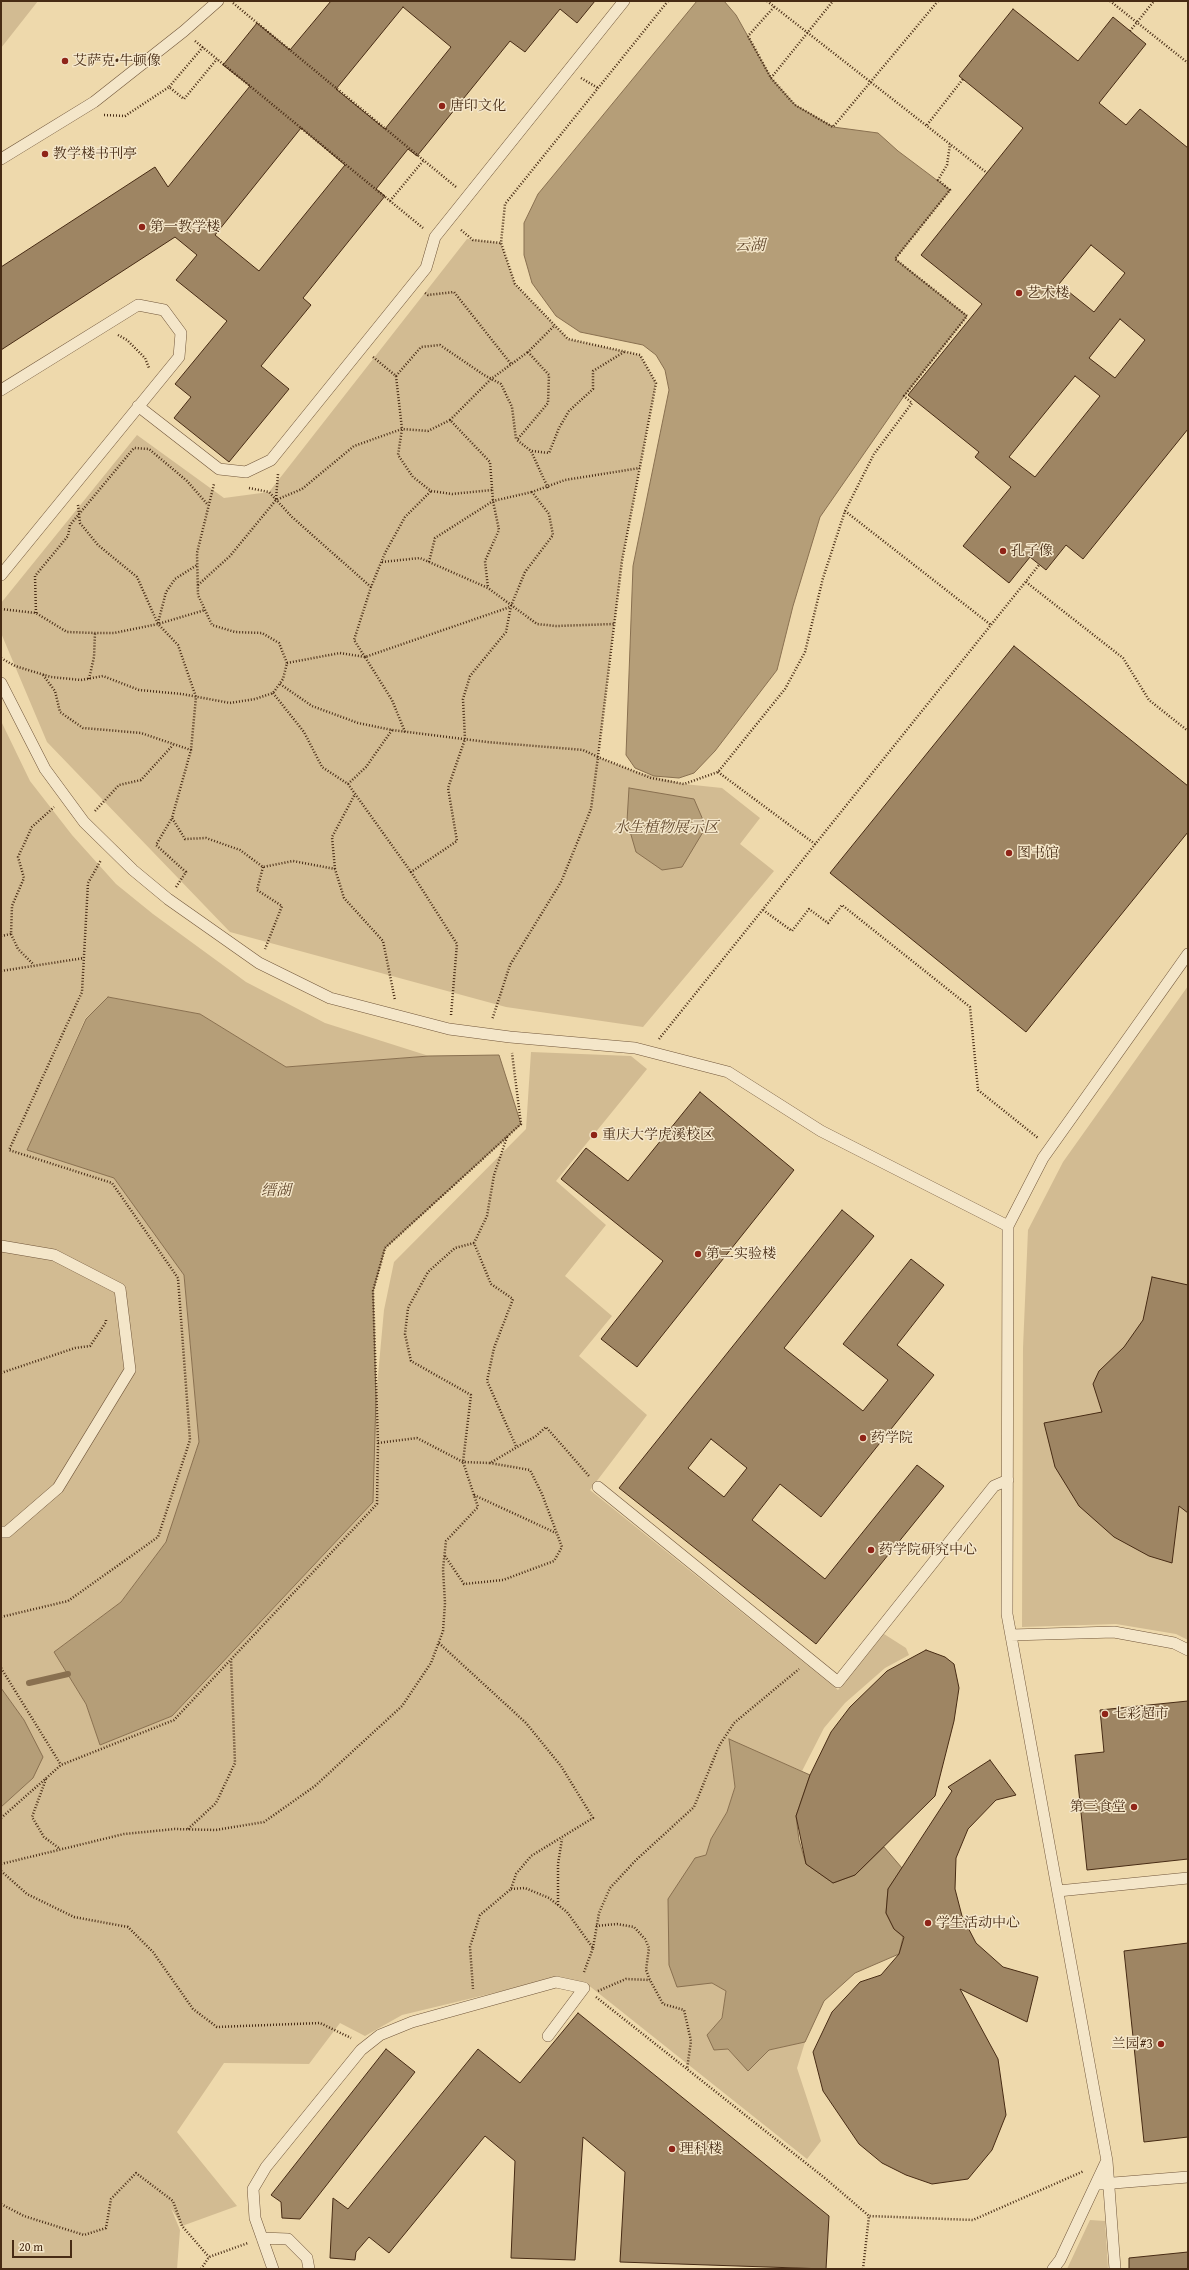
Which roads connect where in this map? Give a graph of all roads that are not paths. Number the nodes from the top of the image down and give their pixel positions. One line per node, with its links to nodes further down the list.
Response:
1 (218, 1): 3 (lane)
2 (624, 1): 5 (lane)
3 (1, 159)
4 (1, 390): 5 (lane)
5 (138, 406): 6 (lane)
6 (1, 575)
7 (1, 684): 9 (lane)
8 (1188, 954): 9 (lane)
9 (1008, 1226): 11 (lane)
10 (1, 1246): 13 (lane)
11 (1008, 1480): 12 (lane); 14 (lane)
12 (598, 1487)
13 (1, 1532)
14 (1011, 1635): 15 (lane); 17 (lane)
15 (1188, 1650)
16 (1188, 1878): 17 (lane)
17 (1058, 1891): 19 (lane)
18 (548, 2036): 23 (lane)
19 (1107, 2161): 21 (lane); 22 (lane)
20 (1188, 2178): 22 (lane)
21 (1096, 2184): 22 (lane); 26 (lane)
22 (1108, 2184): 27 (lane)
23 (262, 2238): 24 (lane); 25 (lane)
24 (273, 2269)
25 (309, 2269)
26 (1053, 2269)
27 (1116, 2269)

